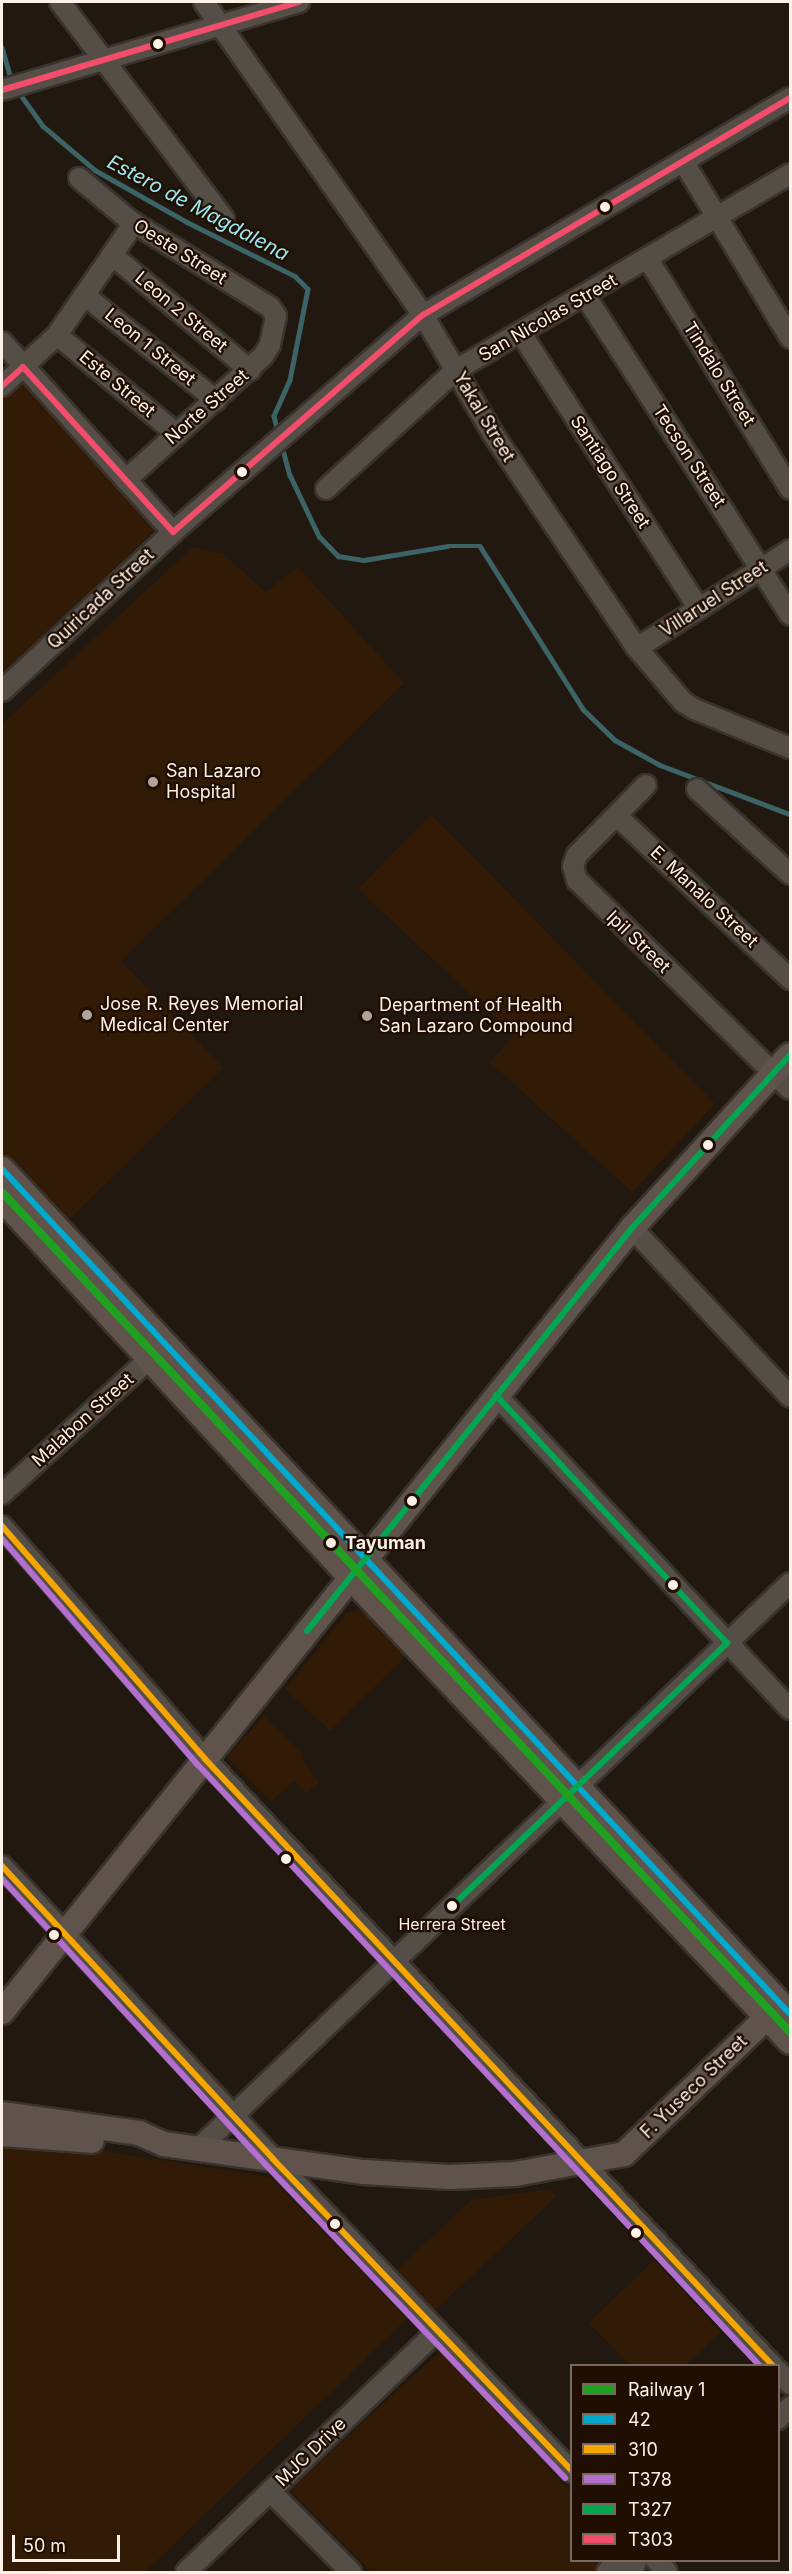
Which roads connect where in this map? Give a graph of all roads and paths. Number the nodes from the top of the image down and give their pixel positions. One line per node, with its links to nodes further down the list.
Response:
1 (60, 2): 5 (street)
2 (204, 2): 4 (street, Yakal Street)
3 (299, 2): 4 (street)
4 (221, 25): 5 (street); 18 (street, Yakal Street)
5 (104, 60): 6 (street); 11 (street)
6 (3, 90)
7 (790, 98): 8 (street, Quiricada Street)
8 (683, 161): 12 (street); 18 (street, Quiricada Street)
9 (790, 174): 12 (street, San Nicolas Street)
10 (79, 178): 13 (street, Oeste Street)
11 (224, 219)
12 (718, 220): 15 (street, San Nicolas Street); 22 (street)
13 (134, 223): 14 (street); 19 (street, Oeste Street)
14 (112, 255): 16 (street); 25 (street, Leon 2 Street)
15 (648, 259): 17 (street, San Nicolas Street); 32 (street, Tindalo Street)
16 (84, 295): 20 (street); 28 (street, Leon 1 Street)
17 (586, 297): 21 (street, San Nicolas Street); 35 (street, Tecson Street)
18 (423, 315): 26 (street, Yakal Street); 33 (street, Quiricada Street)
19 (276, 326): 25 (street, Norte Street)
20 (57, 335): 24 (street); 29 (street, Este Street)
21 (522, 335): 26 (street, San Nicolas Street); 36 (street, Santiago Street)
22 (790, 338)
23 (2, 342): 24 (street)
24 (23, 367): 27 (street); 30 (street)
25 (250, 370): 28 (street, Norte Street)
26 (456, 370): 31 (street, San Nicolas Street); 38 (street, Yakal Street)
27 (2, 386)
28 (216, 400): 29 (street, Norte Street)
29 (177, 434): 30 (street, Norte Street)
30 (126, 480): 33 (street)
31 (326, 489)
32 (790, 489)
33 (173, 532): 39 (street, Quiricada Street)
34 (790, 550): 35 (street, Villaruel Street)
35 (761, 569): 36 (street, Villaruel Street); 37 (street, Tecson Street)
36 (699, 609): 38 (street, Villaruel Street)
37 (790, 615)
38 (638, 648): 40 (street, Yakal Street)
39 (2, 692)
40 (790, 748)
41 (646, 785): 43 (street, Ipil Street)
42 (698, 789): 44 (street)
43 (617, 816): 45 (street, E. Manalo Street); 46 (street, Ipil Street)
44 (790, 874)
45 (790, 979)
46 (785, 1072): 49 (main road)
47 (2, 1169): 50 (main road)
48 (2, 1200): 50 (main road)
49 (632, 1228): 51 (main road); 52 (street)
50 (157, 1353): 53 (street, Malabon Street); 55 (main road); 56 (main road)
51 (496, 1395): 55 (main road); 58 (street)
52 (790, 1397)
53 (2, 1494)
54 (2, 1526): 60 (street)
55 (365, 1558): 56 (main road); 61 (main road)
56 (350, 1577): 60 (main road); 61 (main road)
57 (790, 1582): 58 (street)
58 (727, 1643): 59 (street); 61 (street)
59 (790, 1708)
60 (205, 1759): 63 (main road); 64 (street)
61 (569, 1793): 64 (street); 65 (main road)
62 (2, 1866): 63 (street)
63 (63, 1936): 66 (main road); 69 (street)
64 (393, 1962): 69 (street); 74 (street)
65 (782, 2008): 67 (main road); 74 (main road, F. Yuseco Street)
66 (2, 2012)
67 (790, 2042)
68 (2, 2114): 71 (main road)
69 (233, 2117): 72 (street); 73 (street)
70 (2, 2134): 71 (main road)
71 (164, 2144): 72 (main road)
72 (198, 2149): 73 (main road)
73 (273, 2159): 74 (main road); 75 (street)
74 (590, 2171): 76 (street)
75 (437, 2331): 77 (street); 78 (street, MJC Drive)
76 (771, 2364)
77 (570, 2470)
78 (270, 2491): 79 (street, MJC Drive); 80 (street)
79 (186, 2572)
80 (351, 2572)

